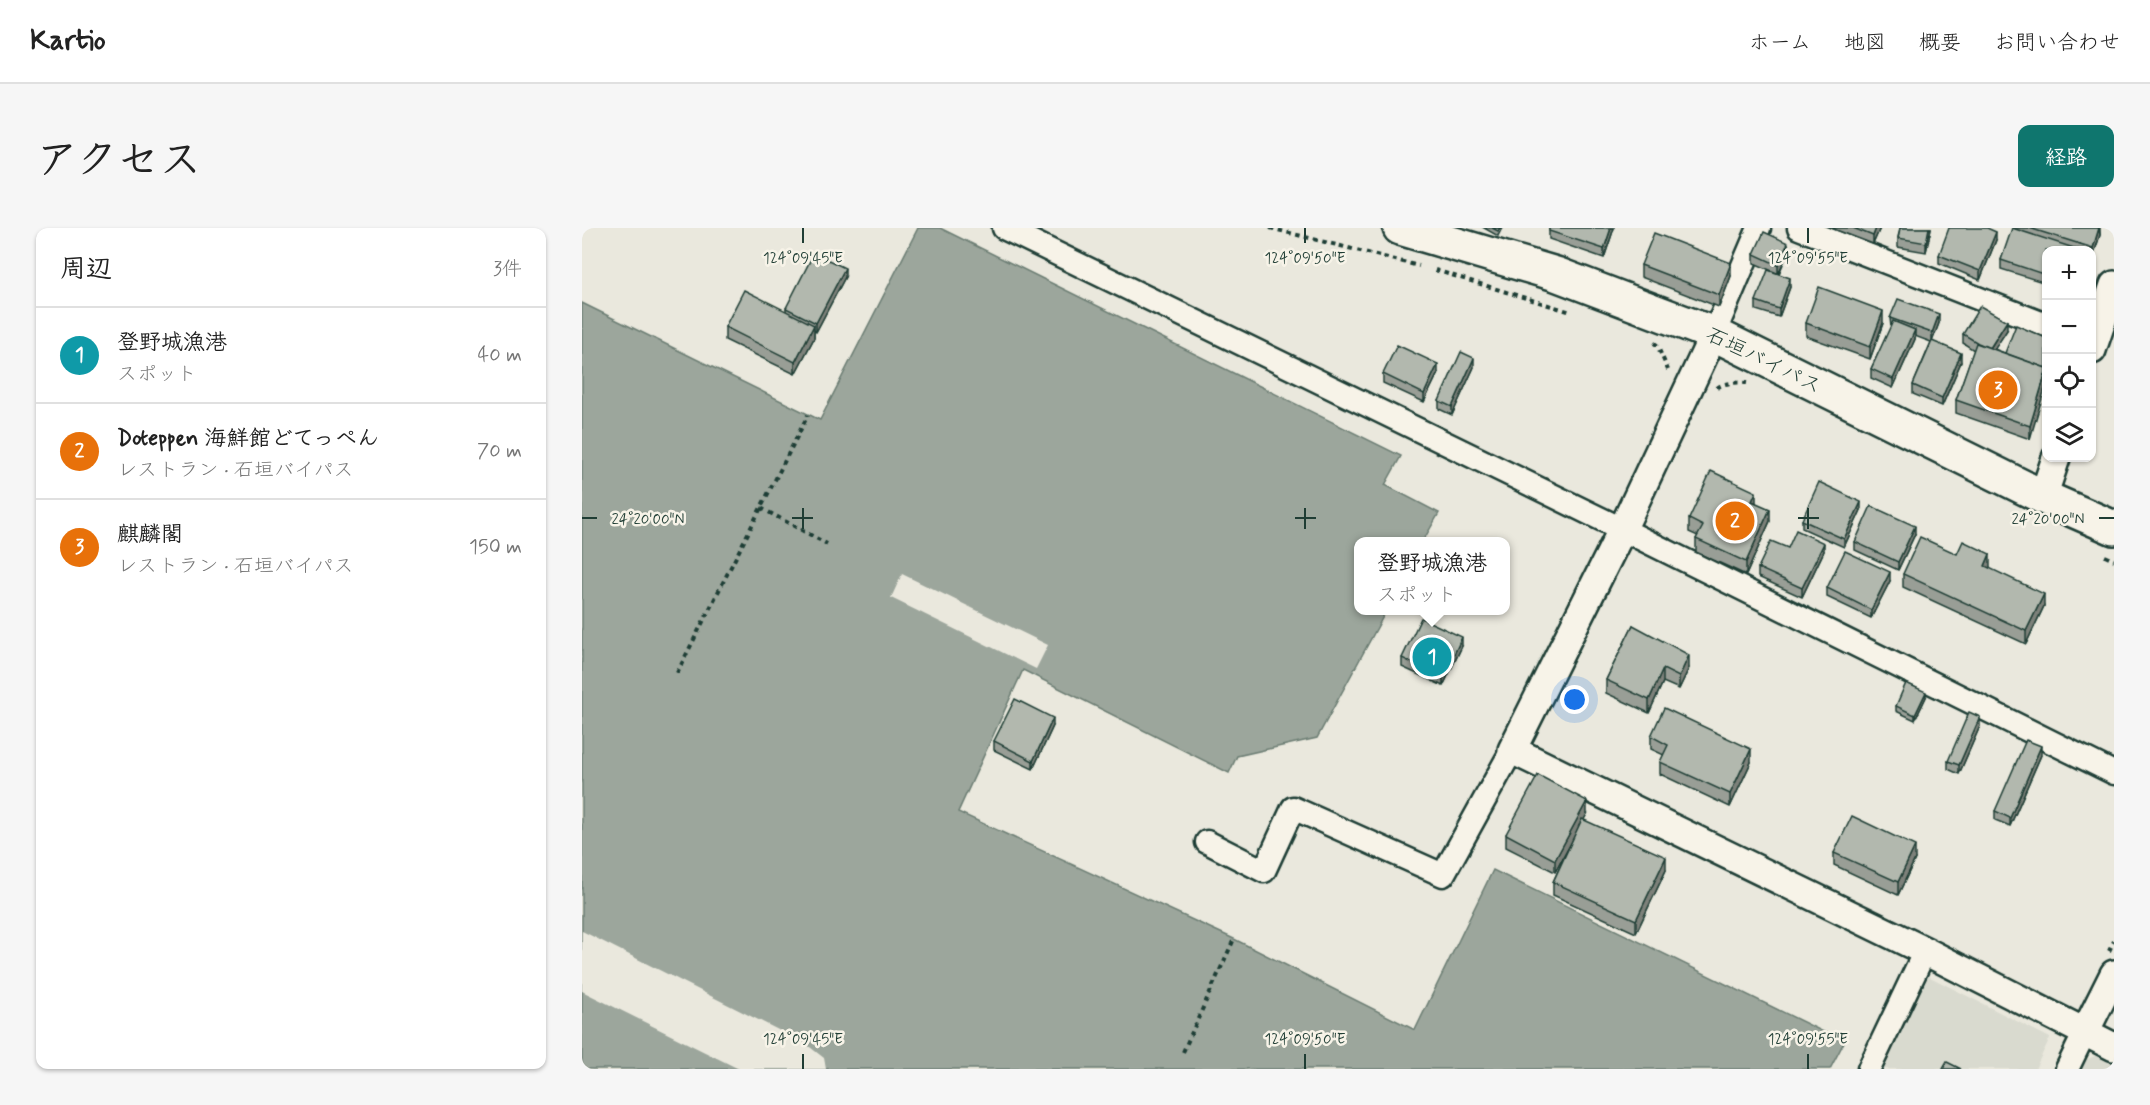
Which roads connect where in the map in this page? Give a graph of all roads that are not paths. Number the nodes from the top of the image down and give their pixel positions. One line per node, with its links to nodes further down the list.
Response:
1 (1004, 228): 12 (street)
2 (1400, 228): 7 (highway, 石垣バイパス)
3 (1759, 228): 7 (street)
4 (1799, 228): 6 (street)
5 (2114, 285): 8 (street)
6 (2042, 324)
7 (1714, 334): 10 (highway, 石垣バイパス); 12 (street)
8 (2096, 335)
9 (2055, 462): 10 (street)
10 (2043, 497): 11 (highway, 石垣バイパス)
11 (2114, 528)
12 (1622, 530): 13 (street); 14 (street)
13 (1512, 750): 15 (street); 16 (street)
14 (2114, 773)
15 (1207, 842)
16 (1925, 951): 18 (street); 20 (street)
17 (2109, 967): 18 (street)
18 (2085, 1032): 19 (street); 21 (street)
19 (2114, 1047)
20 (1869, 1069)
21 (2067, 1069)

